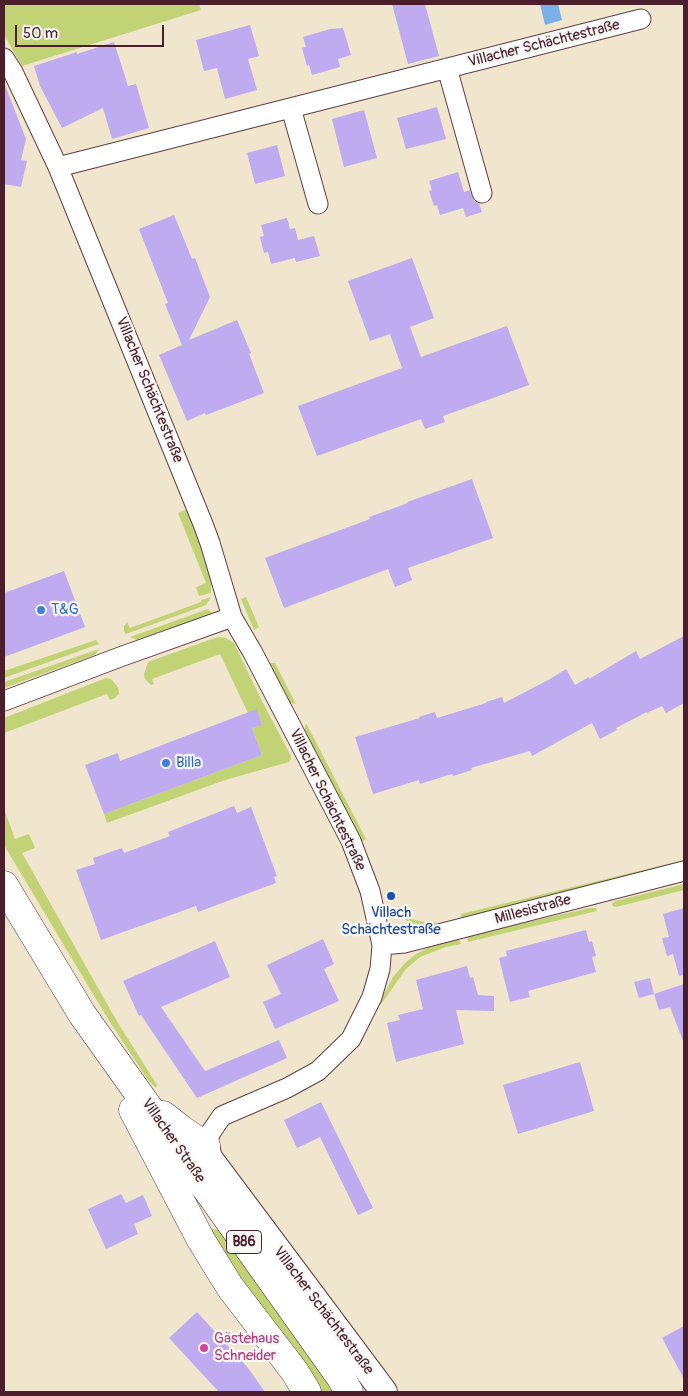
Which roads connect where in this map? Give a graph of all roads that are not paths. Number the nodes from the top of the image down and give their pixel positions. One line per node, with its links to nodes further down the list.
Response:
1 (641, 19): 3 (street, Villacher Schächtestraße)
2 (4, 58): 5 (street, Villacher Schächtestraße)
3 (447, 68): 4 (street, Villacher Schächtestraße); 6 (street, Villacher Schächtestraße)
4 (291, 108): 5 (street, Villacher Schächtestraße); 7 (street)
5 (58, 167): 8 (street, Villacher Schächtestraße)
6 (482, 193)
7 (318, 204)
8 (232, 617): 9 (street); 12 (street, Villacher Schächtestraße)
9 (4, 701)
10 (684, 871): 12 (street, Millesistraße)
11 (4, 885): 13 (main road, Villacher Straße / B86)
12 (382, 945): 15 (street, Villacher Schächtestraße)
13 (82, 1014): 14 (main road, Villacher Straße / B86); 16 (main road)
14 (138, 1092): 15 (main road); 17 (main road, Villacher Straße / B86)
15 (206, 1146): 18 (street, Villacher Schächtestraße)
16 (307, 1392)
17 (349, 1392)
18 (384, 1392)

